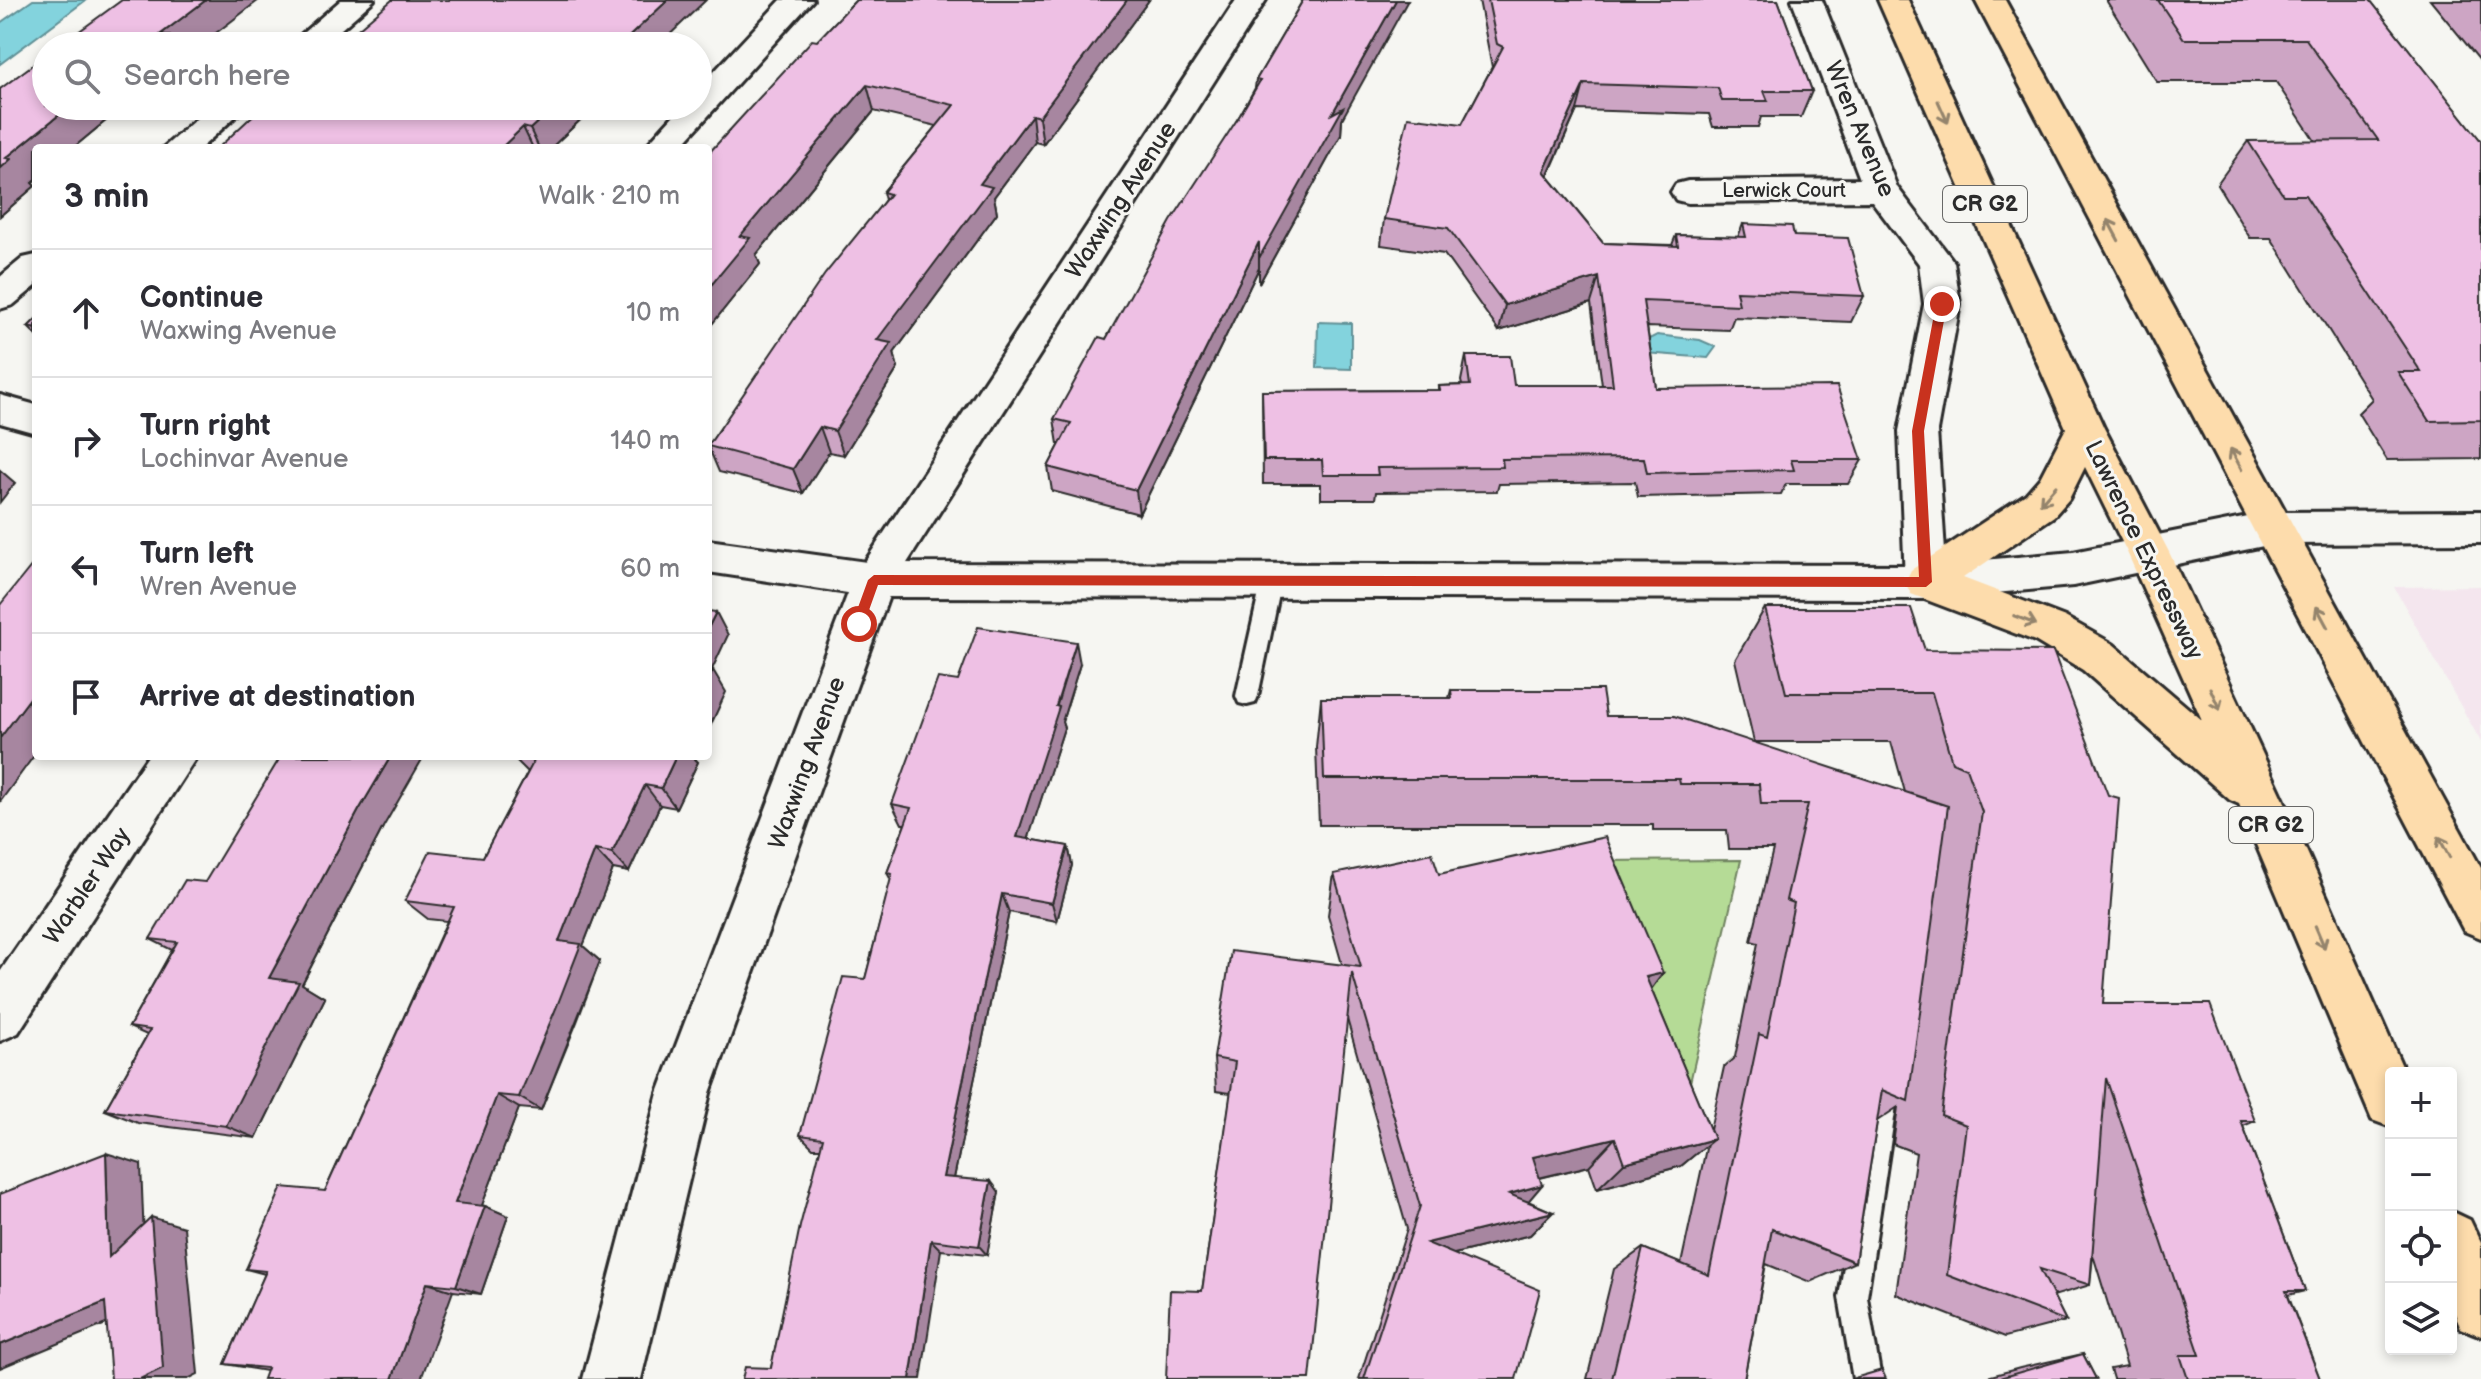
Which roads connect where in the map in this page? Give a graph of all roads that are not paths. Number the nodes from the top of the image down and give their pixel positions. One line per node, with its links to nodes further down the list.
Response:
1 (359, 0): 7 (street)
2 (798, 0): 8 (street)
3 (1251, 0): 24 (street, Waxwing Avenue)
4 (1807, 0): 13 (street, Wren Avenue)
5 (1893, 0): 19 (highway, Lawrence Expressway / CR G2, one-way to 19)
6 (1990, 0): 21 (highway, one-way to 6)
7 (320, 32)
8 (712, 93)
9 (214, 120): 11 (street)
10 (687, 120): 12 (street)
11 (185, 144)
12 (665, 144)
13 (1881, 190): 14 (street, Lerwick Court); 26 (street, Wren Avenue)
14 (1688, 192)
15 (32, 270): 16 (street)
16 (0, 296)
17 (0, 409): 18 (street)
18 (32, 418)
19 (2085, 428): 22 (highway, Lawrence Expressway / CR G2); 26 (highway, one-way to 26)
20 (2481, 527): 21 (street)
21 (2273, 528): 22 (street); 30 (highway, one-way to 21)
22 (2148, 552): 26 (street); 29 (highway, Lawrence Expressway / CR G2, one-way to 29)
23 (712, 557): 24 (street)
24 (874, 580): 25 (street); 36 (street, Waxwing Avenue)
25 (1272, 580): 26 (street); 27 (lane)
26 (1926, 582): 29 (highway, one-way to 29)
27 (1247, 696)
28 (171, 760): 31 (street, Warbler Way)
29 (2260, 798): 33 (highway, Lawrence Expressway / CR G2, one-way to 33)
30 (2481, 915)
31 (0, 1016)
32 (1890, 1061): 37 (lane)
33 (2385, 1087)
34 (2457, 1253): 35 (highway)
35 (2481, 1308)
36 (612, 1379)
37 (1867, 1379)

